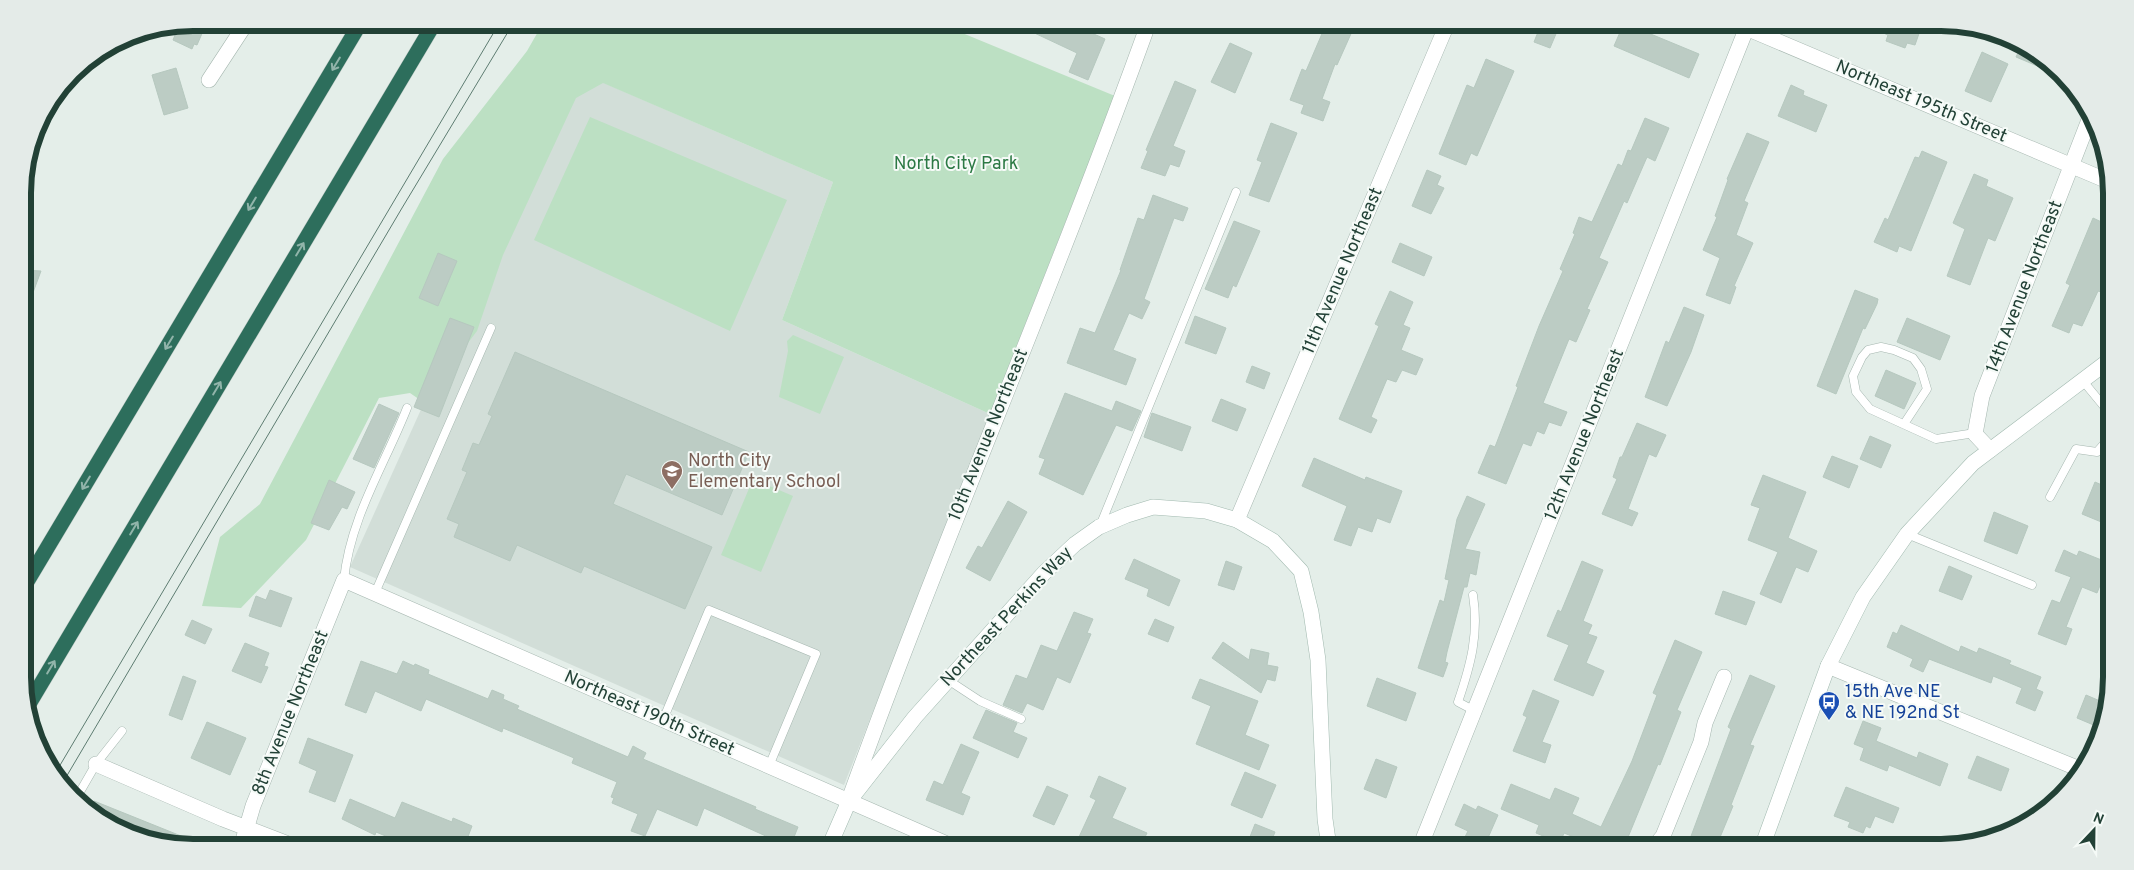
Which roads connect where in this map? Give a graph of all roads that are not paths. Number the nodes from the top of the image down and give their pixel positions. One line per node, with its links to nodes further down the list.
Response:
1 (241, 31): 8 (street)
2 (356, 31): 26 (highway, one-way to 26)
3 (430, 31): 34 (highway, one-way to 3)
4 (1146, 31): 43 (street, 10th Avenue Northeast)
5 (1444, 31): 23 (street, 11th Avenue Northeast)
6 (1746, 31): 35 (street, 12th Avenue Northeast)
7 (1760, 31): 10 (street, Northeast 195th Street)
8 (209, 80)
9 (2087, 125): 10 (street, 14th Avenue Northeast)
10 (2072, 166): 11 (street, Northeast 195th Street); 19 (street, 14th Avenue Northeast)
11 (2102, 178)
12 (1236, 192): 24 (lane)
13 (491, 328): 29 (lane)
14 (2103, 365): 15 (street)
15 (2083, 381): 16 (lane); 21 (street)
16 (2103, 405)
17 (407, 408): 27 (lane)
18 (1904, 424): 18 (lane); 19 (lane)
19 (1975, 433): 21 (street)
20 (2103, 445): 22 (lane)
21 (1990, 450): 25 (street)
22 (2050, 497)
23 (1237, 520): 24 (street, Northeast Perkins Way); 45 (street, Northeast Perkins Way)
24 (1100, 528): 33 (street, Northeast Perkins Way)
25 (1907, 534): 28 (lane); 31 (street)
26 (31, 575)
27 (344, 580): 29 (street, Northeast 190th Street); 44 (street, 8th Avenue Northeast)
28 (2032, 585)
29 (375, 593): 37 (street, Northeast 190th Street)
30 (1473, 595): 35 (lane)
31 (1828, 666): 41 (street); 48 (street)
32 (1724, 677): 47 (street)
33 (948, 680): 36 (lane); 43 (street, Northeast Perkins Way)
34 (33, 697)
35 (1475, 711): 46 (street, 12th Avenue Northeast)
36 (1021, 719)
37 (663, 720): 40 (street, Northeast 190th Street); 40 (lane)
38 (122, 731): 39 (lane)
39 (96, 764): 42 (lane); 44 (street)
40 (769, 766): 43 (street, Northeast 190th Street)
41 (2076, 767)
42 (80, 793)
43 (849, 801): 51 (street, 10th Avenue Northeast); 52 (street, Northeast 190th Street)
44 (246, 828): 49 (street, 8th Avenue Northeast); 50 (street)
45 (1328, 838)
46 (1424, 838)
47 (1661, 838)
48 (1765, 838)
49 (243, 839)
50 (273, 839)
51 (833, 839)
52 (935, 839)

